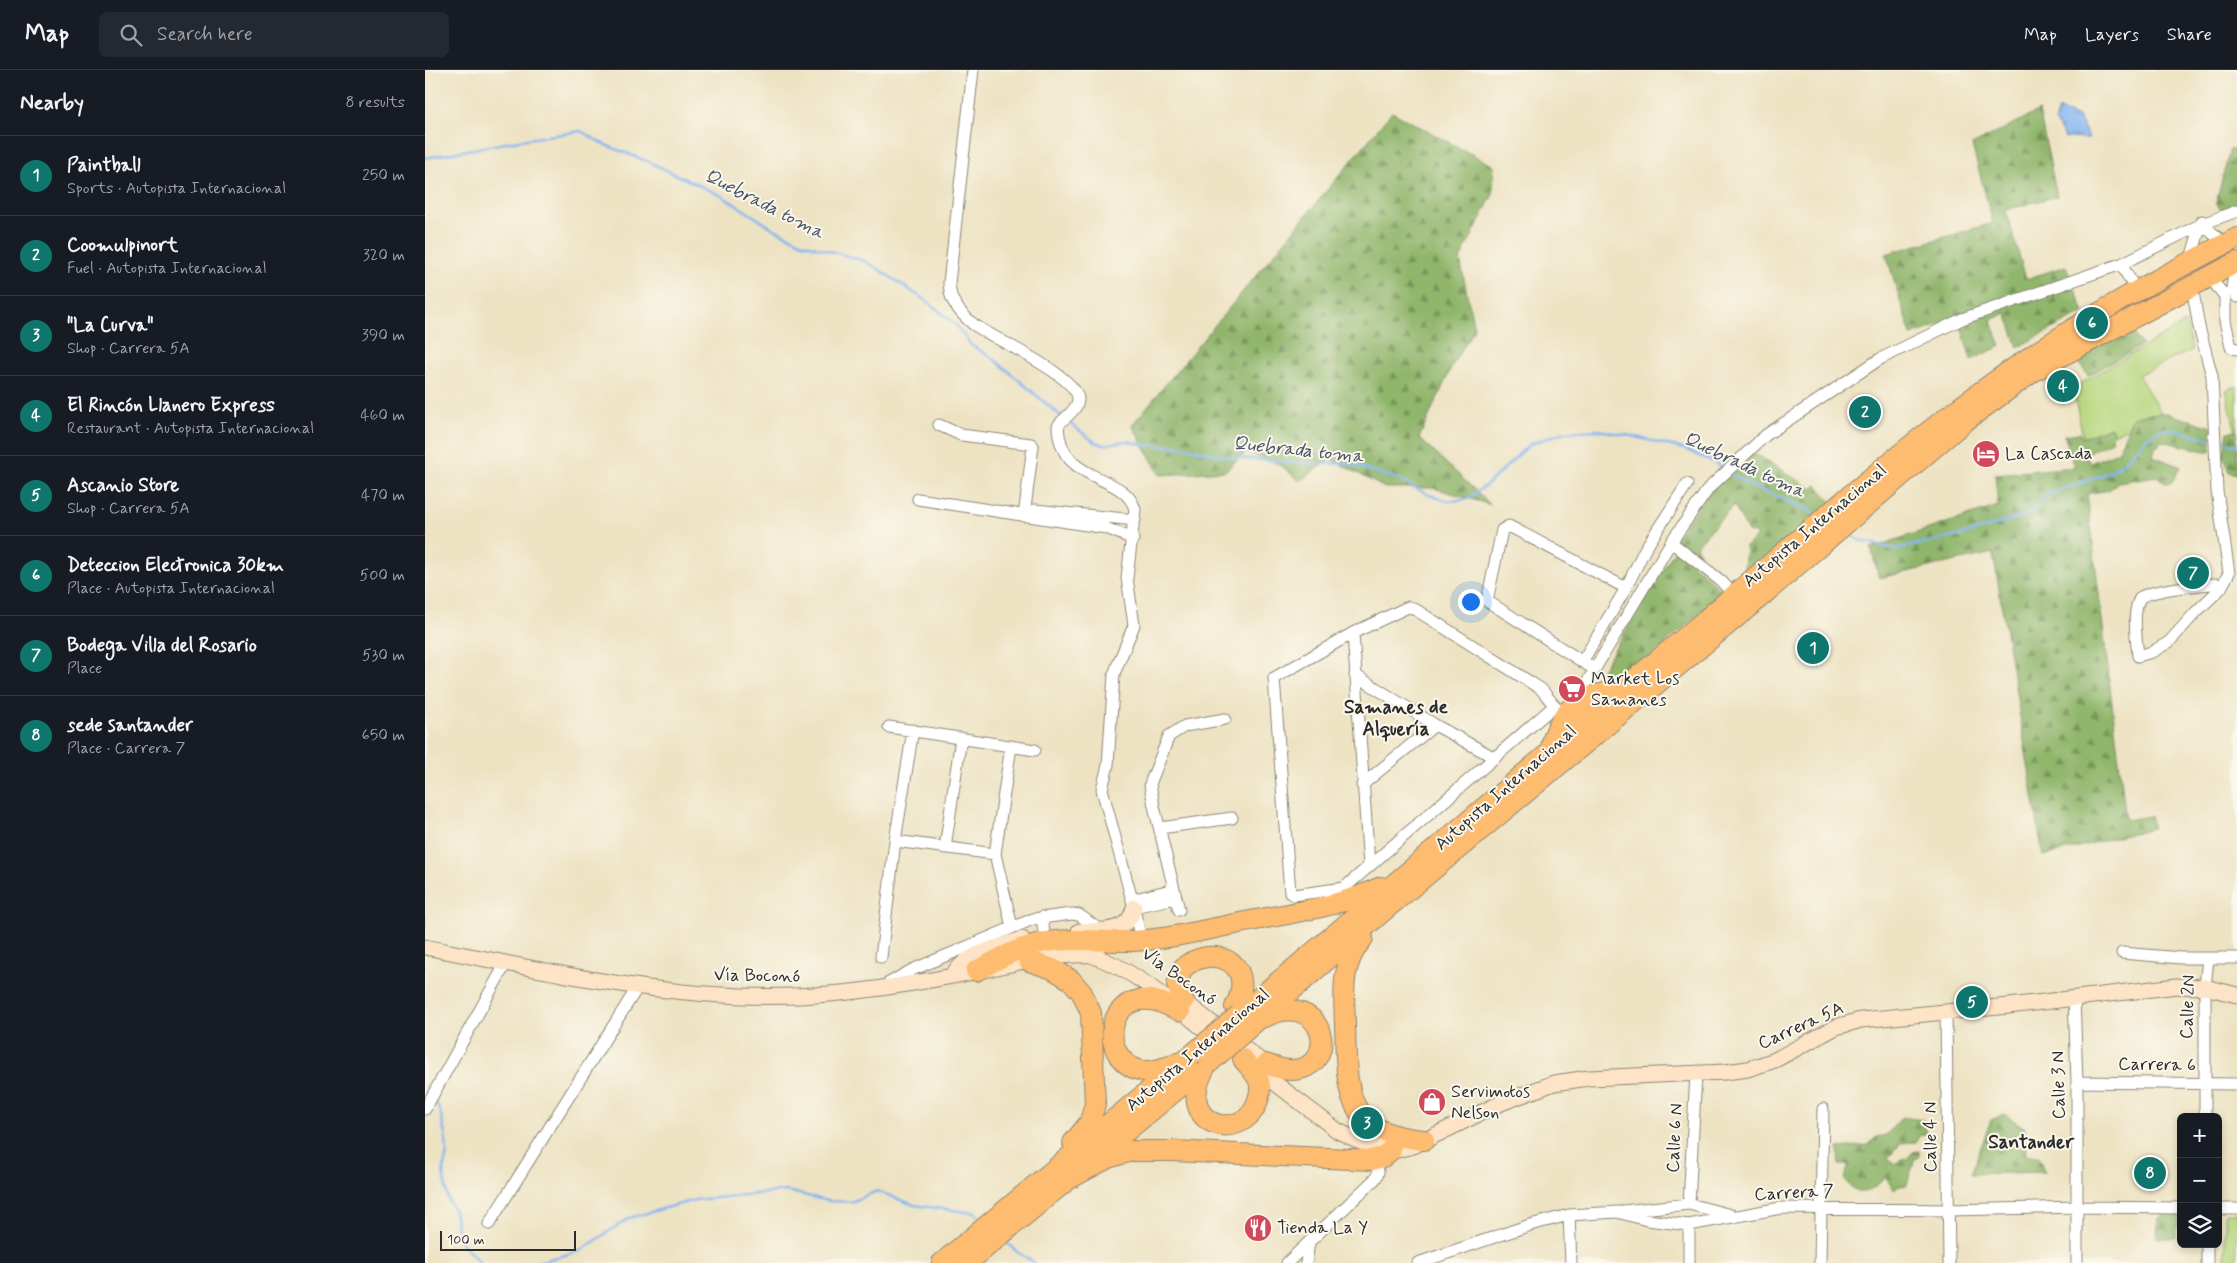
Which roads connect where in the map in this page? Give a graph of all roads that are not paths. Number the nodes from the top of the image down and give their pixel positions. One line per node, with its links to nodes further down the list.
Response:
1 (973, 70): 18 (street)
2 (2237, 211): 3 (street)
3 (2201, 220): 4 (street); 5 (street); 7 (street)
4 (2231, 241): 5 (highway, Autopista Internacional)
5 (2190, 262): 9 (highway, Autopista Internacional)
6 (2236, 262): 8 (highway, Autopista Internacional); 10 (street)
7 (2121, 264): 9 (street); 20 (street)
8 (2201, 281): 11 (street); 22 (street); 49 (highway, Autopista Internacional)
9 (2137, 292): 23 (highway, Autopista Internacional)
10 (2237, 298): 11 (street)
11 (2226, 302): 12 (street)
12 (2237, 349)
13 (939, 425): 16 (street)
14 (1687, 484): 21 (street)
15 (918, 499): 16 (street)
16 (1021, 513): 17 (street)
17 (1072, 519): 18 (street); 19 (street)
18 (1135, 520): 19 (street)
19 (1133, 539): 48 (street)
20 (1671, 542): 23 (street); 26 (street)
21 (1626, 588): 25 (street); 25 (street)
22 (2221, 588): 22 (street)
23 (1734, 596): 28 (highway, Autopista Internacional)
24 (1353, 633): 27 (street); 29 (street); 45 (street)
25 (1582, 662): 26 (street)
26 (1594, 670): 29 (street)
27 (1355, 675): 31 (street); 39 (street)
28 (1623, 688): 29 (highway); 37 (highway, Autopista Internacional)
29 (1563, 708): 37 (highway); 38 (street)
30 (1225, 719): 41 (street)
31 (1435, 725): 38 (street); 39 (street)
32 (889, 727): 33 (street)
33 (913, 730): 34 (street); 42 (street)
34 (961, 738): 35 (street); 43 (street)
35 (1011, 746): 36 (street); 44 (street)
36 (1035, 750)
37 (1550, 752): 46 (highway, Autopista Internacional)
38 (1495, 758): 45 (street)
39 (1362, 785): 45 (street)
40 (1231, 818): 41 (street)
41 (1160, 828): 47 (street)
42 (895, 841): 43 (street); 58 (street)
43 (945, 848): 44 (street)
44 (995, 854): 52 (street)
45 (1369, 866)
46 (1407, 873): 55 (highway); 72 (highway, Autopista Internacional)
47 (1175, 893): 48 (street); 50 (street)
48 (1133, 903): 53 (street); 55 (street)
49 (1387, 908): 72 (highway, Autopista Internacional); 83 (highway)
50 (1179, 910)
51 (1042, 917): 52 (street); 53 (street); 54 (street)
52 (1012, 927): 67 (street)
53 (1100, 930): 54 (street)
54 (1044, 933): 64 (street)
55 (1141, 940): 63 (highway)
56 (425, 947): 62 (street, Vía Boconó)
57 (2122, 953): 59 (street)
58 (881, 957)
59 (2208, 958): 60 (street); 65 (street, Calle 2N)
60 (2237, 958)
61 (1029, 961): 63 (street, Vía Boconó); 70 (street, Vía Boconó); 87 (highway)
62 (506, 963): 66 (street, Vía Boconó); 81 (street)
63 (976, 971): 64 (street, Vía Boconó)
64 (953, 975): 67 (street, Vía Boconó)
65 (2205, 987): 68 (street, Carrera 5A); 69 (street, Carrera 5A); 78 (street, Calle 2N)
66 (637, 988): 67 (street, Vía Boconó); 98 (street)
67 (879, 989)
68 (2237, 995)
69 (2074, 997): 71 (street, Carrera 5A); 77 (street, Calle 3 N)
70 (1182, 1006): 72 (highway); 73 (street, Vía Boconó); 74 (highway); 75 (street, Vía Boconó)
71 (1946, 1012): 76 (street, Carrera 5A); 94 (street, Calle 4 N)
72 (1246, 1017): 74 (highway, Autopista Internacional, bridge); 74 (highway, Autopista Internacional, bridge); 75 (highway)
73 (1243, 1059): 74 (highway); 84 (street, Carrera 5A)
74 (1197, 1061): 86 (highway, Autopista Internacional); 87 (highway, Autopista Internacional)
75 (1266, 1064): 83 (street, Carrera 5A)
76 (1696, 1073): 83 (street, Carrera 5A); 88 (street, Calle 6 N)
77 (2077, 1082): 78 (street, Carrera 6); 89 (street, Calle 3 N)
78 (2205, 1083): 79 (street, Carrera 6); 82 (street, Calle 2N)
79 (2237, 1084)
80 (1823, 1108): 90 (street)
81 (425, 1109)
82 (2205, 1113)
83 (1424, 1140): 84 (street, Carrera 5A)
84 (1391, 1150): 85 (highway)
85 (1372, 1160): 86 (highway); 100 (street)
86 (1067, 1180): 104 (highway, Autopista Internacional)
87 (1037, 1184): 103 (highway, Autopista Internacional)
88 (1689, 1204): 95 (street); 97 (street)
89 (2078, 1207): 91 (street, Carrera 7); 94 (street, Carrera 7); 111 (street, Calle 3 N)
90 (1820, 1208): 94 (street, Carrera 7); 97 (street, Carrera 7); 109 (street)
91 (2177, 1208)
92 (2222, 1209): 93 (street)
93 (2237, 1209)
94 (1949, 1210): 110 (street, Calle 4 N)
95 (1617, 1212): 96 (street, Carrera 7); 99 (street, Carrera 7)
96 (1569, 1215): 102 (street, Carrera 7); 107 (street)
97 (1735, 1216): 99 (street, Carrera 7)
98 (489, 1224)
99 (1689, 1225): 108 (street)
100 (1309, 1242): 105 (street); 106 (street)
101 (2207, 1248): 112 (street)
102 (1419, 1262)
103 (942, 1263)
104 (967, 1263)
105 (1287, 1263)
106 (1306, 1263)
107 (1571, 1263)
108 (1689, 1263)
109 (1821, 1263)
110 (1949, 1263)
111 (2077, 1263)
112 (2207, 1263)

